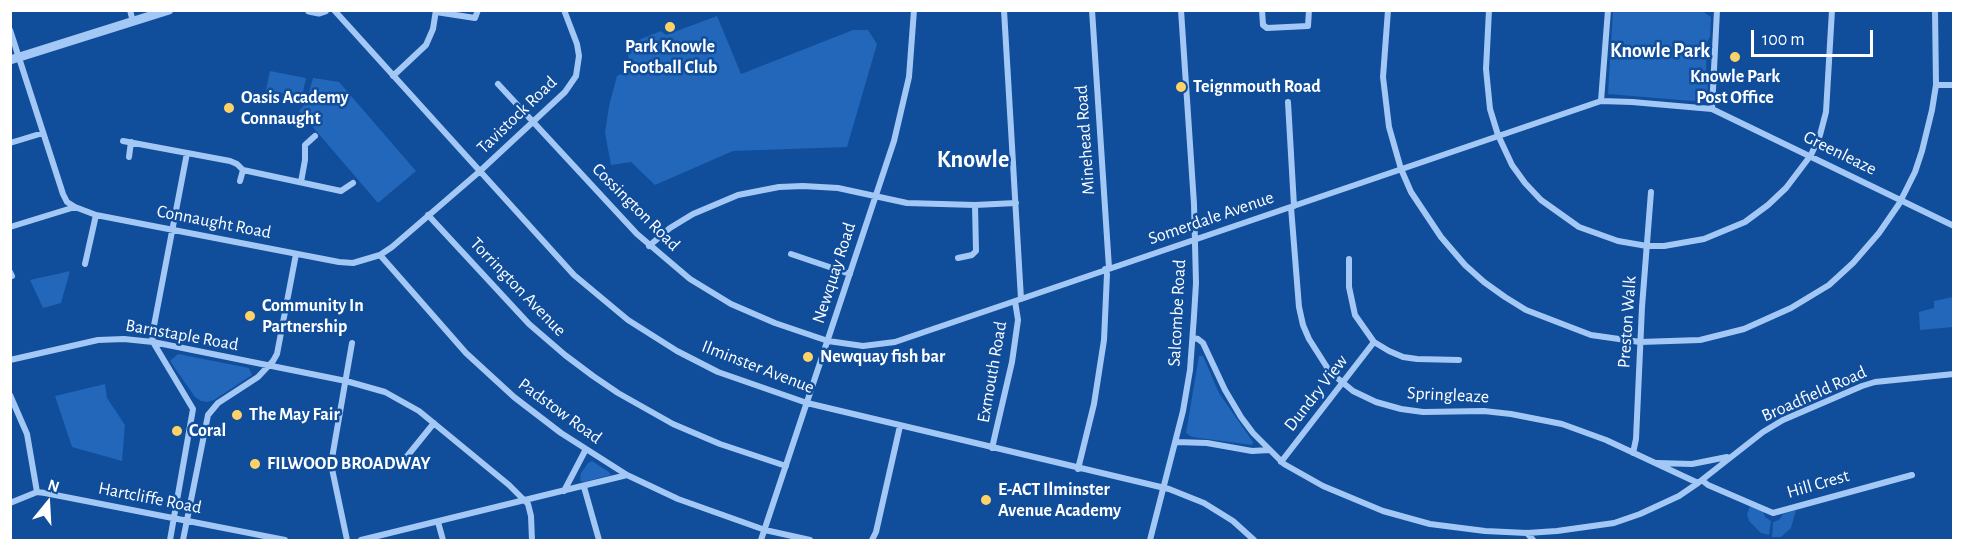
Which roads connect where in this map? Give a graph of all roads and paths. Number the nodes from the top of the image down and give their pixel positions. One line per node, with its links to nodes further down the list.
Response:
1 (130, 10): 21 (street)
2 (169, 10): 21 (street)
3 (309, 10): 4 (street)
4 (325, 10)
5 (334, 10): 24 (street, Ilminster Avenue)
6 (478, 10): 20 (street)
7 (564, 10): 31 (street, Tavistock Road)
8 (914, 10): 48 (street, Newquay Road)
9 (1004, 10): 50 (street, Exmouth Road)
10 (1092, 10): 68 (street, Minehead Road)
11 (1181, 10): 59 (street, Salcombe Road)
12 (1262, 10): 13 (street)
13 (1309, 10)
14 (1388, 10): 41 (street)
15 (1489, 10): 33 (street)
16 (1608, 10): 29 (street)
17 (1717, 10): 30 (street)
18 (1832, 10): 39 (street)
19 (1935, 10): 26 (street)
20 (436, 11): 24 (street)
21 (133, 22): 23 (street)
22 (10, 30): 23 (street)
23 (15, 59): 32 (street)
24 (393, 76): 43 (street, Ilminster Avenue)
25 (498, 84): 31 (street, Cossington Road)
26 (1936, 85): 27 (street); 49 (street)
27 (1953, 85)
28 (1288, 102): 52 (street, Springleaze)
29 (1601, 102): 30 (street, Greenleaze); 33 (street, Somerdale Avenue)
30 (1712, 109): 39 (street, Greenleaze)
31 (533, 122): 43 (street, Tavistock Road); 60 (street, Cossington Road)
32 (43, 133): 37 (street); 53 (street)
33 (1498, 135): 41 (street, Somerdale Avenue); 61 (street)
34 (315, 136): 45 (street)
35 (123, 141): 36 (street)
36 (131, 142): 38 (street); 40 (street)
37 (10, 143)
38 (187, 153): 42 (street); 58 (street)
39 (1811, 156): 49 (street, Greenleaze); 61 (street)
40 (129, 157)
41 (1401, 169): 52 (street, Somerdale Avenue); 75 (street)
42 (243, 170): 44 (street); 45 (street)
43 (479, 172): 55 (street, Connaught Road); 84 (street, Ilminster Avenue)
44 (240, 181)
45 (301, 182): 46 (street)
46 (353, 183)
47 (1651, 192): 61 (street, Preston Walk)
48 (875, 198): 51 (street); 60 (street); 69 (street, Newquay Road)
49 (1901, 200): 56 (street, Greenleaze); 75 (street)
50 (1016, 203): 51 (street); 70 (street, Exmouth Road)
51 (975, 205): 65 (street)
52 (1293, 206): 59 (street, Somerdale Avenue); 82 (street, Springleaze)
53 (75, 207): 54 (street, Connaught Road); 57 (street)
54 (96, 215): 58 (street, Connaught Road); 67 (street)
55 (428, 215): 64 (street, Connaught Road); 96 (street, Torrington Avenue)
56 (1953, 226)
57 (10, 227)
58 (173, 230): 62 (street, Connaught Road); 73 (street)
59 (1195, 240): 68 (street, Somerdale Avenue); 71 (street, Salcombe Road)
60 (649, 246): 72 (street, Cossington Road)
61 (1647, 246): 75 (street, Preston Walk)
62 (296, 254): 64 (street, Connaught Road); 79 (street)
63 (791, 254): 69 (street)
64 (380, 255): 89 (street, Padstow Road)
65 (958, 258)
66 (1349, 259): 74 (street)
67 (85, 264)
68 (1107, 269): 70 (street, Somerdale Avenue); 97 (street, Minehead Road)
69 (850, 274): 72 (street, Newquay Road)
70 (1018, 300): 72 (street, Somerdale Avenue); 88 (street, Exmouth Road)
71 (1193, 338): 87 (street, Salcombe Road); 90 (street, Broadfield Road)
72 (828, 341): 84 (street, Newquay Road)
73 (153, 342): 77 (street, Barnstaple Road); 79 (street, Barnstaple Road); 107 (street)
74 (1374, 342): 78 (street); 82 (street, Dundry View)
75 (1640, 342): 91 (street, Preston Walk)
76 (352, 343): 81 (street)
77 (10, 360)
78 (1460, 360)
79 (270, 366): 81 (street, Barnstaple Road); 108 (street)
80 (1953, 374): 92 (street, Broadfield Road)
81 (346, 381): 85 (street, Barnstaple Road); 115 (street)
82 (1342, 383): 91 (street, Springleaze); 94 (street, Dundry View)
83 (10, 395): 104 (street)
84 (807, 403): 86 (street, Ilminster Avenue); 96 (street, Newquay Road)
85 (434, 423): 93 (street); 105 (street, Barnstaple Road)
86 (900, 426): 88 (street, Ilminster Avenue); 122 (street)
87 (1176, 442): 90 (street); 102 (street, Salcombe Road)
88 (993, 448): 97 (street, Ilminster Avenue)
89 (586, 449): 98 (street, Padstow Road); 103 (street)
90 (1269, 450): 94 (street, Broadfield Road)
91 (1633, 453): 95 (street, Springleaze)
92 (1730, 457): 95 (street, Broadfield Road); 100 (street, Broadfield Road)
93 (404, 460)
94 (1281, 462): 111 (street, Broadfield Road)
95 (1654, 463): 100 (street, Springleaze)
96 (786, 466): 110 (street, Newquay Road)
97 (1078, 469): 102 (street, Ilminster Avenue)
98 (627, 475): 101 (street); 110 (street, Padstow Road)
99 (1912, 475): 100 (street, Hill Crest)
100 (1701, 482): 111 (street, Broadfield Road)
101 (584, 487): 103 (street); 119 (street)
102 (1164, 489): 123 (street, Salcombe Road); 124 (street, Ilminster Avenue)
103 (564, 491): 105 (street)
104 (37, 492): 106 (street); 107 (street, Hartcliffe Road)
105 (524, 501): 109 (street); 118 (street)
106 (10, 503)
107 (174, 519): 108 (street, Hartcliffe Road); 112 (street)
108 (187, 521): 113 (street); 114 (street, Hartcliffe Road)
109 (438, 522): 116 (street); 117 (street)
110 (765, 530): 120 (street, Newquay Road); 121 (street, Padstow Road)
111 (1527, 533): 125 (street)
112 (170, 540)
113 (183, 540)
114 (285, 540)
115 (347, 540)
116 (361, 540)
117 (443, 540)
118 (532, 540)
119 (598, 540)
120 (761, 540)
121 (810, 540)
122 (872, 540)
123 (1150, 540)
124 (1254, 540)
125 (1533, 540)

